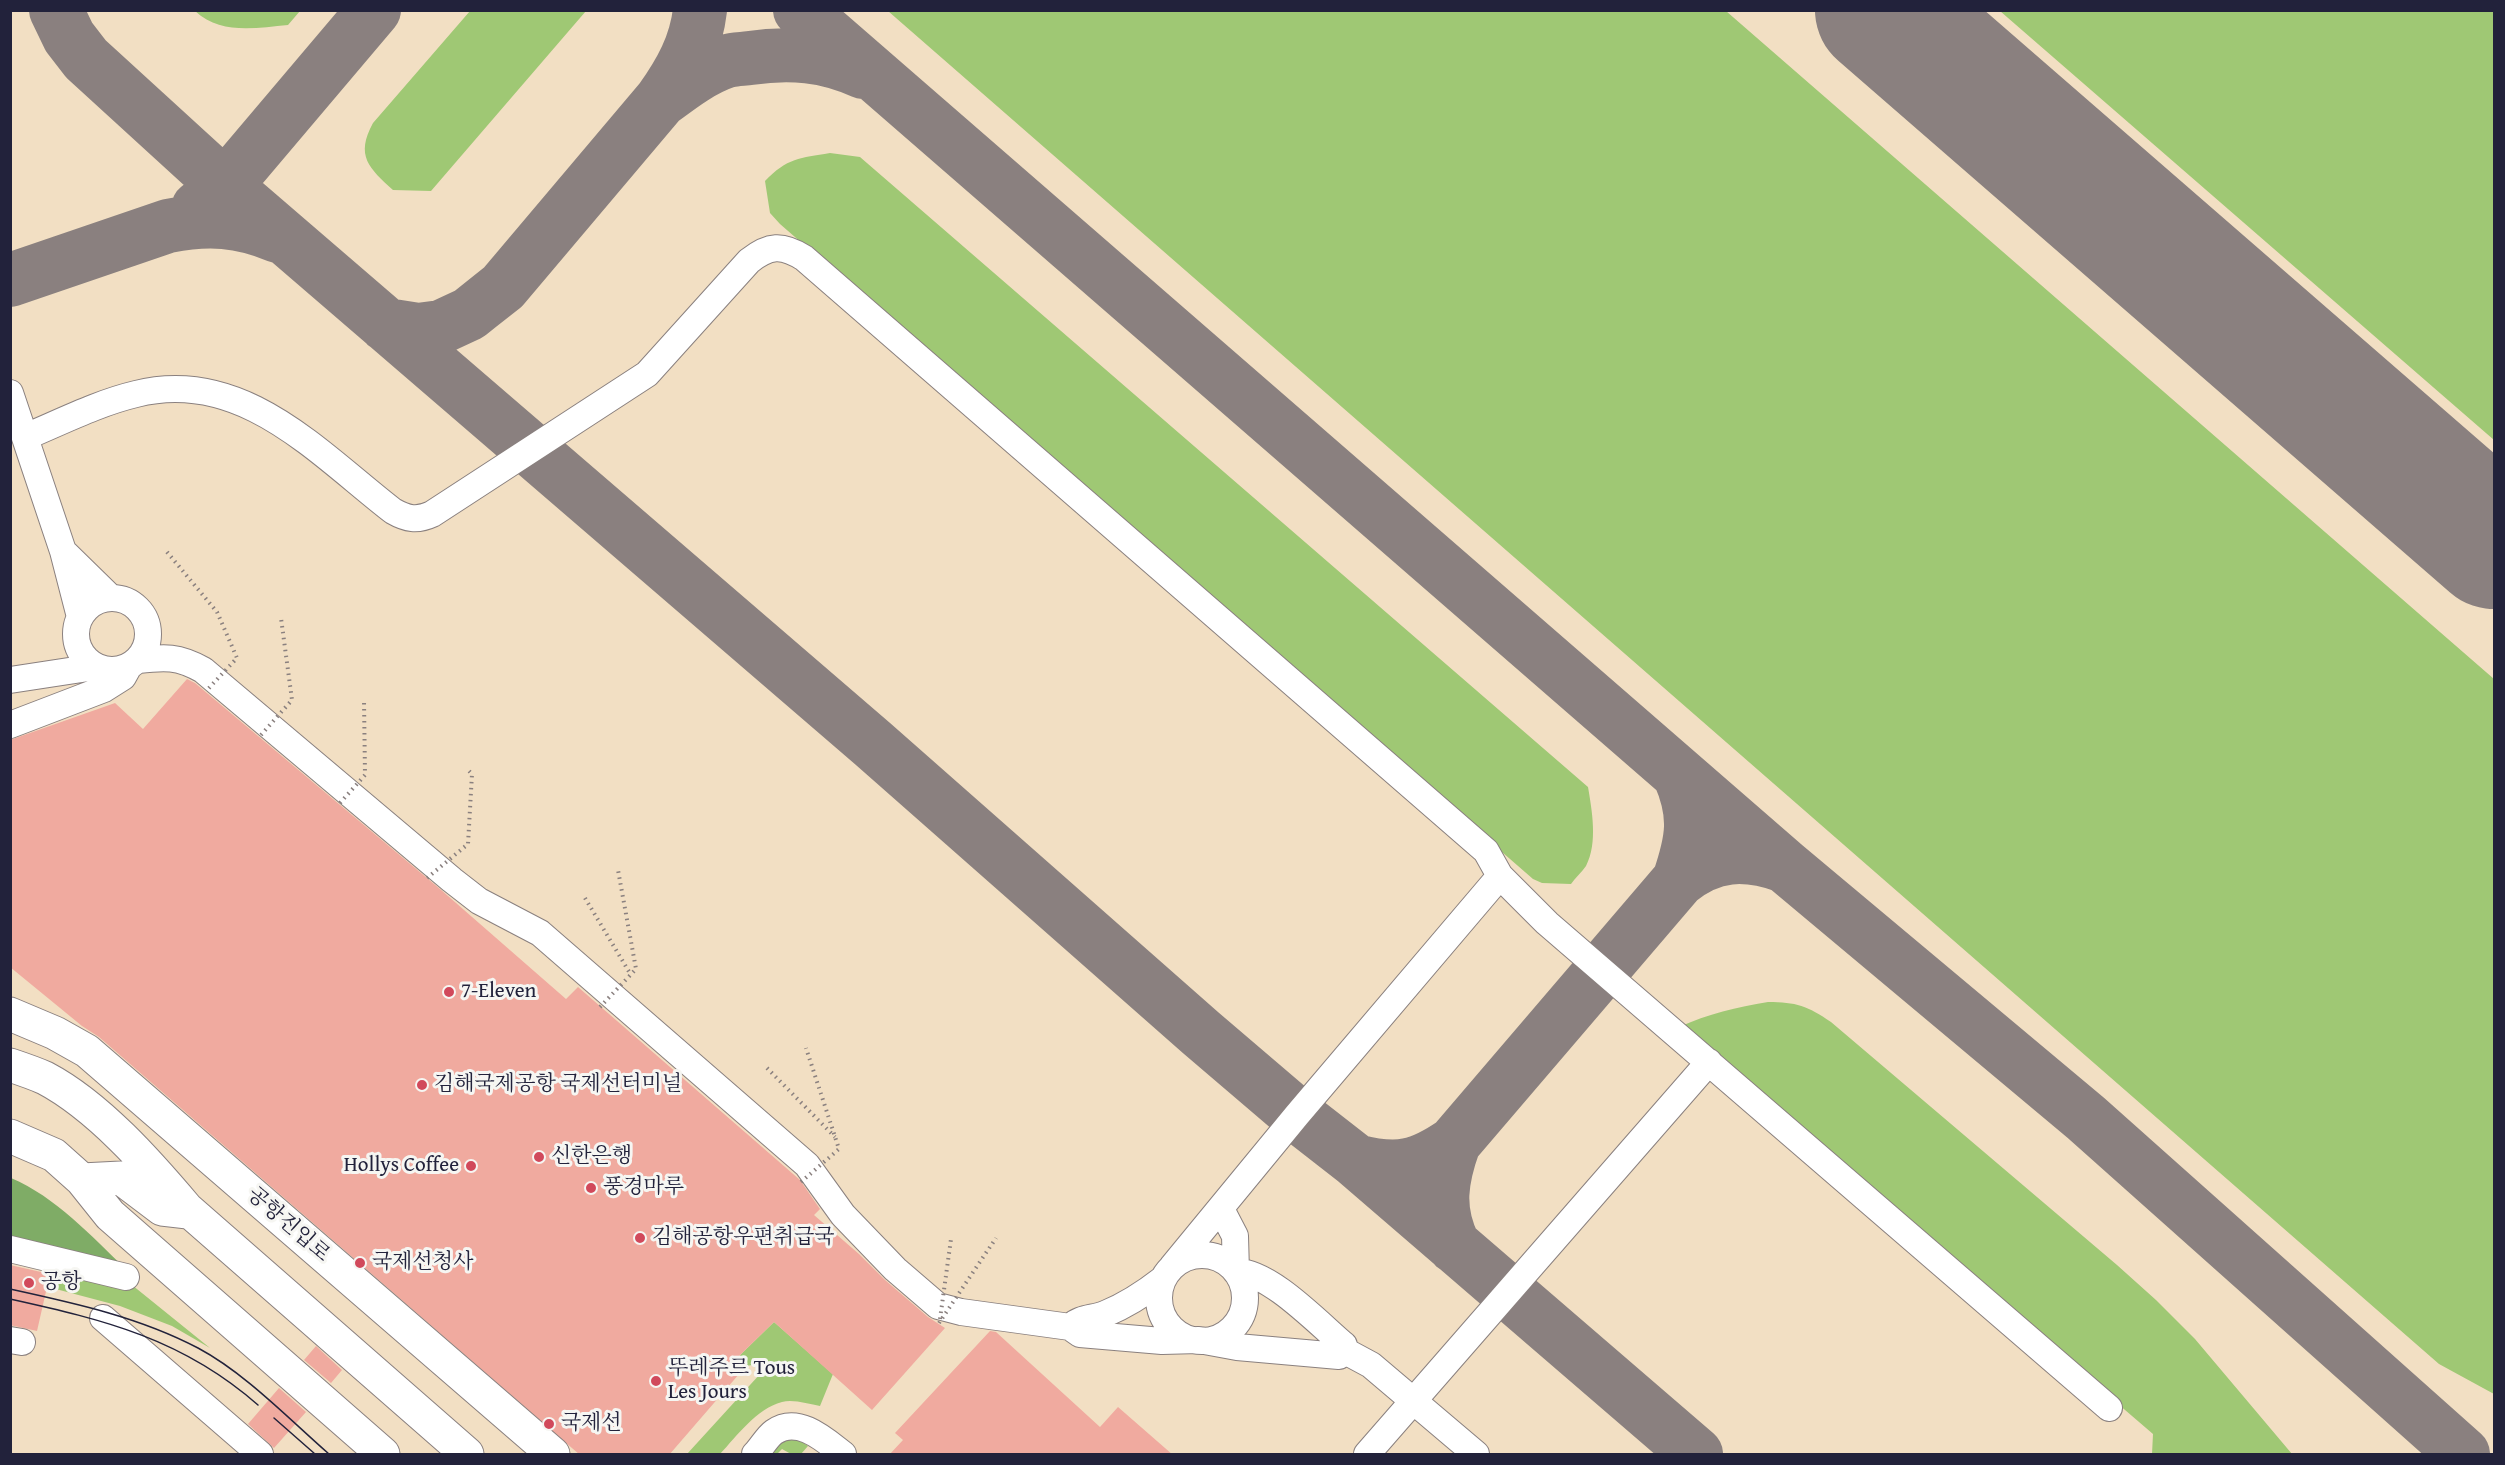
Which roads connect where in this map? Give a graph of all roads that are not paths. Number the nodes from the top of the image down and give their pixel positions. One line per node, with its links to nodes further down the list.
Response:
1 (10, 393): 2 (street)
2 (25, 437): 3 (street); 12 (street)
3 (63, 551): 4 (street); 5 (street)
4 (111, 598): 5 (street); 6 (street)
5 (80, 617): 9 (street)
6 (148, 625): 7 (street); 8 (street)
7 (168, 657): 8 (street); 25 (street)
8 (133, 664): 9 (street); 11 (street)
9 (95, 667): 10 (street)
10 (10, 680)
11 (10, 725)
12 (1500, 876): 14 (street); 18 (street)
13 (10, 1014): 34 (main road, 공항진입로)
14 (1709, 1062): 28 (street); 29 (street)
15 (10, 1065): 19 (main road)
16 (12, 1133): 17 (main road)
17 (82, 1180): 19 (main road); 32 (main road)
18 (1221, 1209): 21 (street); 22 (street)
19 (189, 1212): 33 (main road)
20 (10, 1249): 23 (street)
21 (1236, 1272): 22 (street); 26 (street); 27 (street)
22 (1167, 1273): 25 (street); 26 (street)
23 (126, 1277)
24 (103, 1318): 31 (street)
25 (1070, 1327): 26 (street)
26 (1199, 1340): 27 (street)
27 (1345, 1351): 28 (street)
28 (1413, 1401): 36 (street); 37 (street)
29 (2109, 1408)
30 (826, 1450): 35 (street)
31 (260, 1455)
32 (383, 1455)
33 (467, 1455)
34 (553, 1455)
35 (755, 1455)
36 (1366, 1455)
37 (1476, 1455)

